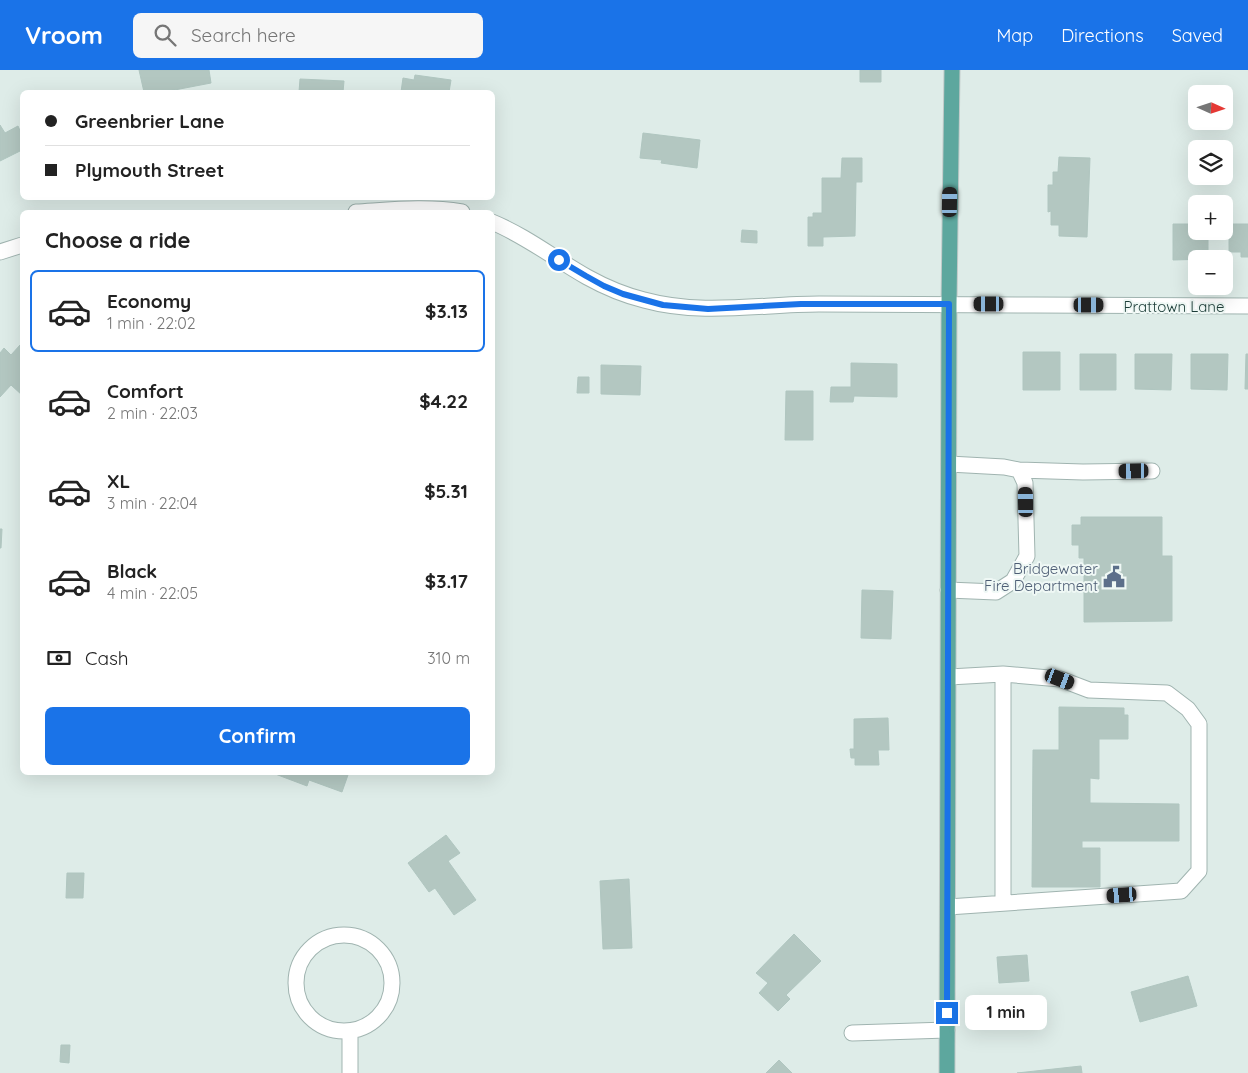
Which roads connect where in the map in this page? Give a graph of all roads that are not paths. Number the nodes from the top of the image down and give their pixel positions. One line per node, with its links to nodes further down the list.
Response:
1 (952, 70): 7 (main road)
2 (392, 210): 3 (street)
3 (440, 210)
4 (495, 223): 7 (street, Prattown Lane)
5 (20, 246): 6 (street)
6 (0, 252)
7 (949, 304): 8 (street, Prattown Lane); 9 (main road)
8 (1248, 306)
9 (949, 464): 10 (street); 12 (main road)
10 (1019, 470): 11 (street); 12 (street)
11 (1152, 471)
12 (948, 590): 14 (main road)
13 (1003, 674): 14 (street); 15 (street); 15 (street)
14 (948, 677): 16 (main road)
15 (1003, 903): 16 (street)
16 (948, 907): 17 (main road)
17 (947, 1030): 19 (street); 21 (main road)
18 (350, 1032): 18 (street); 20 (street)
19 (852, 1033)
20 (350, 1073)
21 (947, 1073)

